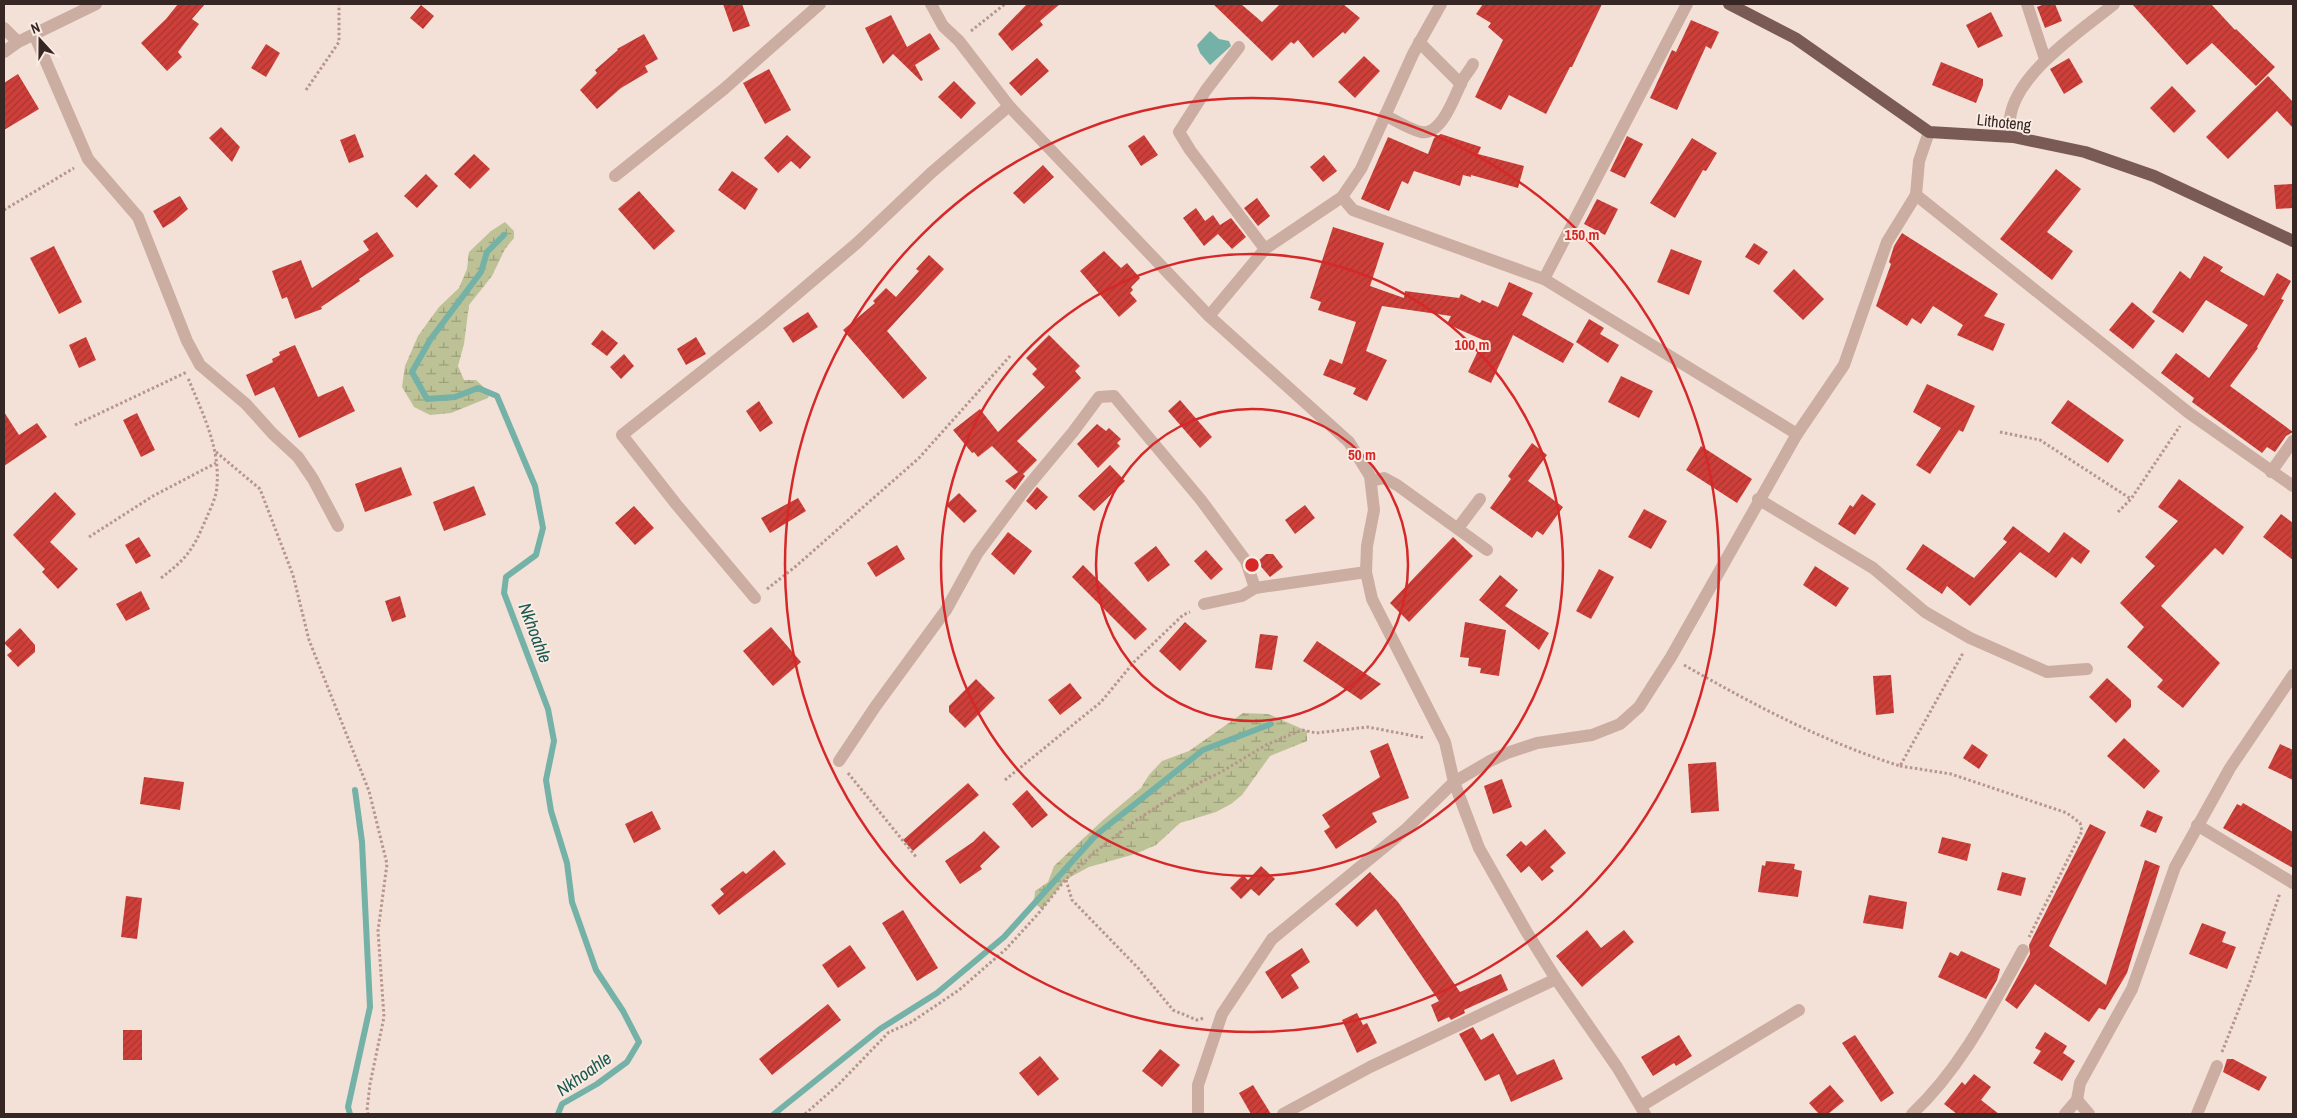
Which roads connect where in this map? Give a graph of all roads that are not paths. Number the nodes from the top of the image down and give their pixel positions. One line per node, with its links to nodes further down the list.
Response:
1 (96, 4): 10 (street)
2 (820, 4): 22 (street)
3 (931, 4): 18 (street)
4 (1441, 4): 12 (street)
5 (1687, 4): 27 (street)
6 (1729, 4): 20 (main road)
7 (2027, 4): 15 (street)
8 (2114, 4): 15 (street)
9 (4, 28): 11 (street)
10 (34, 34): 11 (street); 36 (street)
11 (18, 42): 14 (street)
12 (1420, 42): 17 (street); 19 (street)
13 (1240, 47): 26 (street)
14 (4, 52)
15 (2045, 59): 21 (street)
16 (1473, 64): 17 (street)
17 (1461, 84): 19 (street)
18 (1009, 106): 28 (street); 41 (street)
19 (1385, 116): 24 (street)
20 (1929, 132): 21 (main road, Lithoteng); 23 (street)
21 (2013, 137): 25 (main road, Lithoteng)
22 (615, 176)
23 (1916, 195): 29 (street); 31 (street)
24 (1342, 197): 26 (street); 27 (street)
25 (2293, 241)
26 (1265, 249): 28 (street)
27 (1544, 279): 29 (street)
28 (1209, 316): 32 (street)
29 (1797, 434): 35 (street)
30 (2293, 441): 31 (street)
31 (2271, 472): 33 (street)
32 (1371, 481): 37 (street); 39 (street)
33 (2293, 486)
34 (1480, 499): 37 (street)
35 (1758, 499): 43 (street); 46 (street)
36 (338, 526)
37 (1458, 528): 38 (street)
38 (1487, 550)
39 (1366, 572): 40 (street); 46 (street)
40 (1254, 588): 42 (street); 45 (street)
41 (755, 598)
42 (1204, 604)
43 (2086, 669)
44 (2293, 675): 47 (street)
45 (839, 761)
46 (1454, 782): 50 (street); 55 (street)
47 (2197, 825): 48 (street); 53 (street)
48 (2289, 881)
49 (2023, 950): 57 (street)
50 (1556, 979): 54 (street); 56 (street)
51 (1799, 1010): 54 (street)
52 (2216, 1066): 60 (street)
53 (2077, 1100): 58 (street); 59 (street)
54 (1643, 1110)
55 (1198, 1114)
56 (1283, 1114)
57 (1912, 1114)
58 (2065, 1114)
59 (2090, 1114)
60 (2197, 1114)

